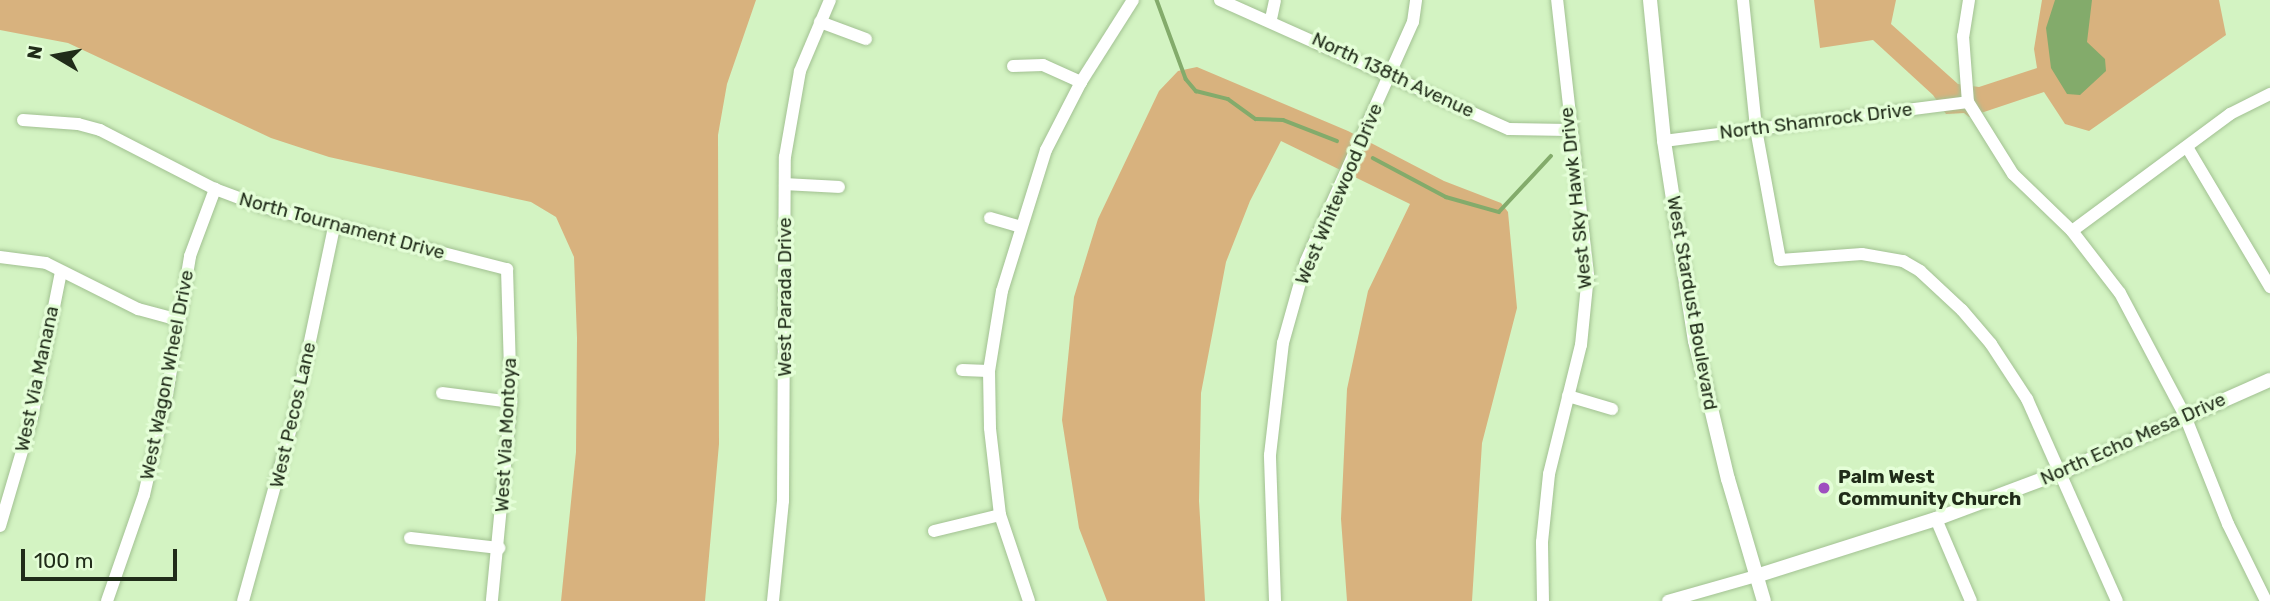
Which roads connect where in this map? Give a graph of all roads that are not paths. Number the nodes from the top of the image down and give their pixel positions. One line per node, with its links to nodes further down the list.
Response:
1 (830, 0): 11 (street, West Parada Drive)
2 (1133, 0): 15 (street)
3 (1220, 0): 10 (street, North 138th Avenue)
4 (1275, 0): 10 (street)
5 (1416, 0): 14 (street, West Whitewood Drive)
6 (1557, 0): 20 (street, West Sky Hawk Drive)
7 (1650, 0): 21 (street, West Stardust Boulevard)
8 (1743, 0): 19 (street)
9 (1969, 0): 17 (street)
10 (1271, 19): 14 (street, North 138th Avenue)
11 (820, 22): 12 (street); 23 (street, West Parada Drive)
12 (866, 39)
13 (1013, 66): 15 (street)
14 (1390, 74): 20 (street, North 138th Avenue); 56 (street, West Whitewood Drive)
15 (1081, 82): 28 (street)
16 (2270, 94): 22 (street)
17 (1968, 102): 19 (street, North Shamrock Drive); 29 (street)
18 (23, 120): 25 (street, North Tournament Drive)
19 (1756, 128): 21 (street, North Shamrock Drive); 43 (street)
20 (1569, 130): 39 (street, West Sky Hawk Drive)
21 (1664, 141): 50 (street, West Stardust Boulevard)
22 (2187, 146): 29 (street); 33 (street)
23 (785, 184): 24 (street); 54 (street, West Parada Drive)
24 (839, 187)
25 (215, 190): 27 (street, North Tournament Drive); 34 (street, West Wagon Wheel Drive)
26 (990, 218): 28 (street)
27 (334, 227): 31 (street, North Tournament Drive); 52 (street, West Pecos Lane)
28 (1021, 228): 36 (street)
29 (2072, 231): 42 (street)
30 (0, 257): 32 (street)
31 (507, 269): 40 (street, West Via Montoya)
32 (61, 272): 34 (street); 46 (street, West Via Manana)
33 (2270, 287)
34 (176, 319): 51 (street, West Wagon Wheel Drive)
35 (962, 370): 36 (street)
36 (989, 372): 44 (street)
37 (2270, 380): 42 (street, North Echo Mesa Drive)
38 (442, 393): 40 (street)
39 (1568, 396): 41 (street); 57 (street, West Sky Hawk Drive)
40 (511, 402): 49 (street, West Via Montoya)
41 (1612, 409)
42 (2185, 416): 43 (street, North Echo Mesa Drive); 62 (street)
43 (2062, 472): 45 (street, North Echo Mesa Drive); 61 (street)
44 (1000, 515): 47 (street); 55 (street)
45 (1936, 519): 50 (street, North Echo Mesa Drive); 60 (street)
46 (0, 526)
47 (934, 531)
48 (410, 538): 49 (street)
49 (499, 548): 53 (street, West Via Montoya)
50 (1756, 576): 58 (street); 59 (street, West Stardust Boulevard)
51 (107, 601)
52 (243, 601)
53 (492, 601)
54 (773, 601)
55 (1029, 601)
56 (1275, 601)
57 (1543, 601)
58 (1668, 601)
59 (1764, 601)
60 (1971, 601)
61 (2117, 601)
62 (2266, 601)

